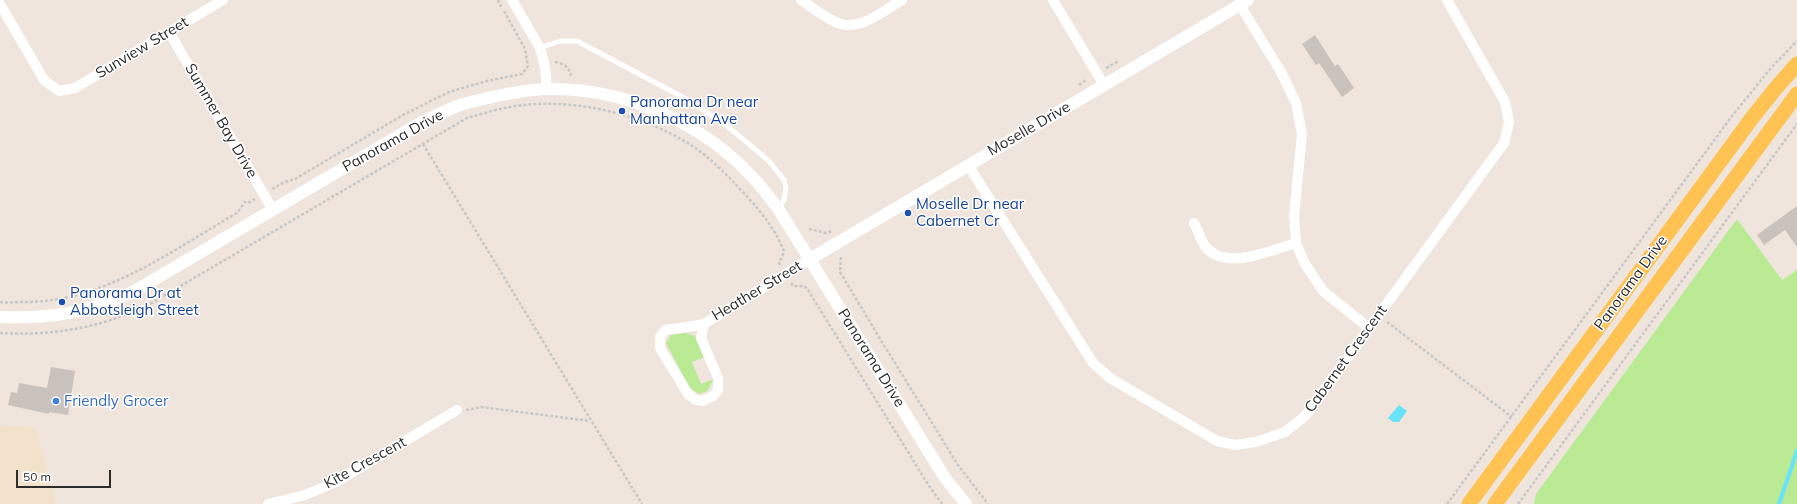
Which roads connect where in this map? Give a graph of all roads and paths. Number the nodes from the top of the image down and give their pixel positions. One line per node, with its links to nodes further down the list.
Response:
1 (223, 0): 10 (street, Sunview Street)
2 (498, 0): 20 (path)
3 (512, 0): 12 (street)
4 (801, 0): 5 (street)
5 (902, 0)
6 (1053, 0): 14 (street)
7 (1447, 0): 29 (street, Cabernet Crescent)
8 (1244, 2): 14 (street, Moselle Drive); 24 (street)
9 (0, 4): 10 (street, Sunview Street)
10 (169, 32): 20 (street, Summer Bay Drive)
11 (1797, 40): 35 (path)
12 (540, 48): 15 (street); 22 (lane)
13 (1797, 64): 37 (main road, Panorama Drive)
14 (1104, 85): 19 (street, Moselle Drive)
15 (546, 89): 21 (street, Panorama Drive); 22 (street, Panorama Drive)
16 (1797, 94): 45 (main road, Panorama Drive)
17 (1797, 124): 46 (path)
18 (422, 144): 27 (path); 33 (path); 36 (path)
19 (968, 165): 26 (street, Moselle Drive); 32 (street, Cabernet Crescent)
20 (263, 194): 21 (street, Summer Bay Drive); 28 (path)
21 (273, 210): 30 (street, Panorama Drive)
22 (779, 210): 26 (street, Panorama Drive)
23 (1194, 223): 24 (street)
24 (1296, 243): 32 (street)
25 (841, 257): 42 (path)
26 (810, 259): 27 (street, Heather Street); 41 (street, Panorama Drive)
27 (785, 273): 31 (street, Heather Street); 40 (path)
28 (0, 302)
29 (1379, 315): 32 (street, Cabernet Crescent); 35 (path)
30 (0, 317)
31 (704, 324): 31 (street, Heather Street)
32 (1370, 328)
33 (0, 333)
34 (457, 410): 36 (path); 38 (street, Kite Crescent)
35 (1512, 417): 37 (path); 43 (path)
36 (591, 421): 39 (path)
37 (1525, 427): 44 (main road, Panorama Drive)
38 (268, 504)
39 (642, 504)
40 (942, 504)
41 (966, 504)
42 (988, 504)
43 (1447, 504)
44 (1469, 504)
45 (1494, 504)
46 (1518, 504)

